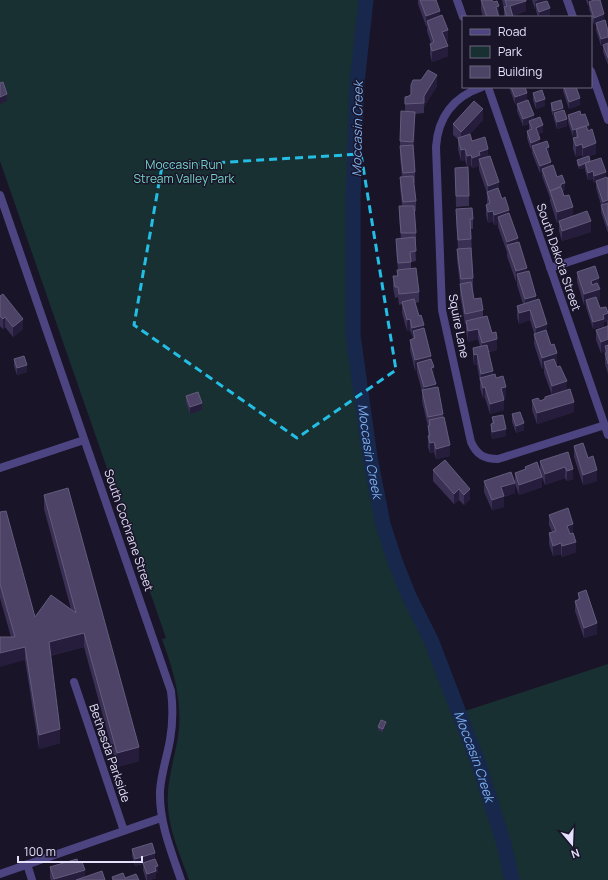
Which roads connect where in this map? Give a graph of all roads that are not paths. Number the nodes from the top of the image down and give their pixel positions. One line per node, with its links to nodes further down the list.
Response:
1 (457, 0): 3 (street)
2 (567, 0): 4 (street)
3 (463, 16)
4 (573, 16)
5 (592, 74): 8 (street)
6 (480, 88): 12 (street, Squire Lane)
7 (488, 88): 11 (street, South Dakota Street)
8 (608, 120)
9 (0, 195): 14 (street, South Cochrane Street)
10 (608, 249): 11 (street)
11 (550, 268): 12 (street, South Dakota Street)
12 (605, 425): 13 (street, South Dakota Street)
13 (608, 435)
14 (84, 440): 15 (street); 17 (street, South Cochrane Street)
15 (0, 468)
16 (74, 682): 18 (street, Bethesda Parkside)
17 (161, 818): 18 (street); 22 (street, South Cochrane Street)
18 (124, 831): 19 (street)
19 (27, 864): 20 (street); 21 (street)
20 (0, 874)
21 (32, 880)
22 (181, 880)

